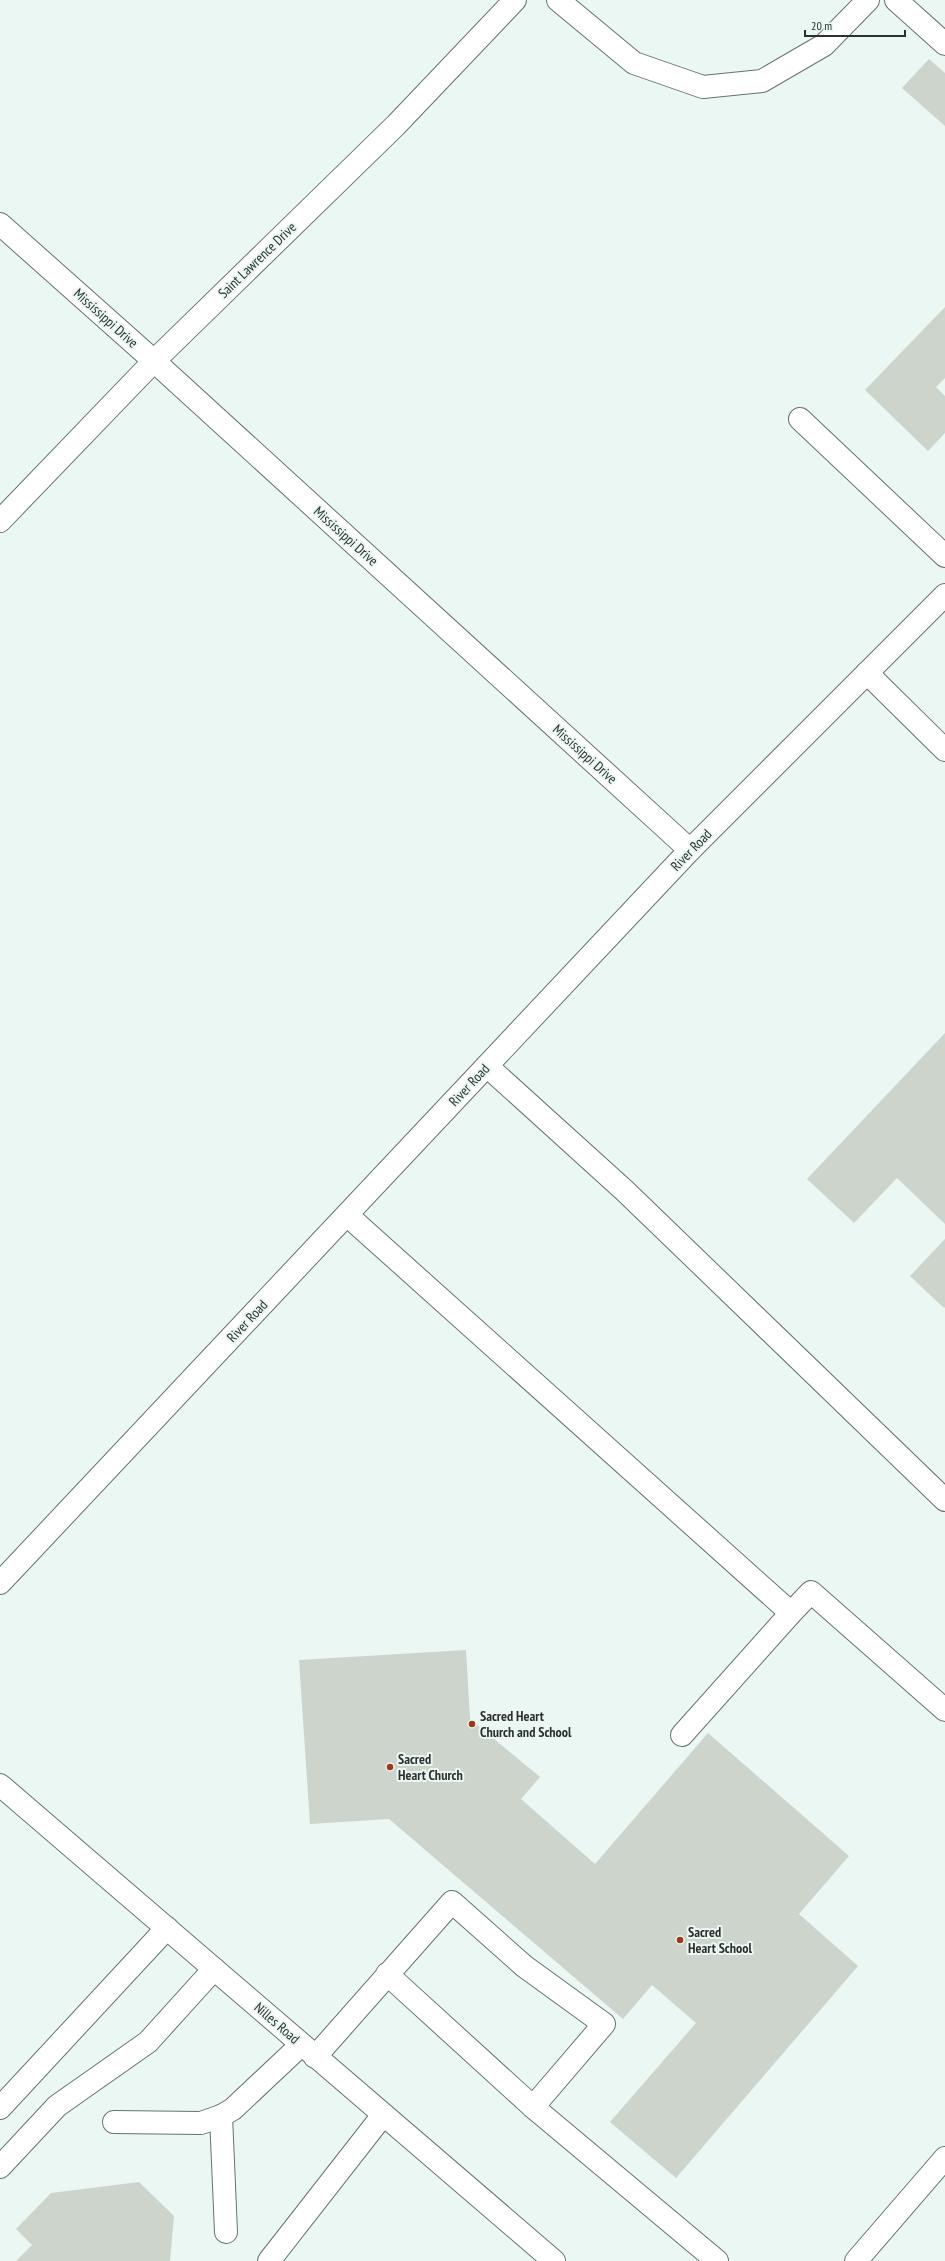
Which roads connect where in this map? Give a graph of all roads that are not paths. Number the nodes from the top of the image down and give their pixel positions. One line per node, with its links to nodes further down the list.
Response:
1 (515, 0): 7 (street, Saint Lawrence Drive)
2 (558, 0): 3 (street)
3 (868, 0)
4 (896, 0): 5 (street)
5 (945, 44)
6 (0, 224): 7 (street, Mississippi Drive)
7 (154, 361): 9 (street, Saint Lawrence Drive); 14 (street, Mississippi Drive)
8 (800, 419): 10 (street)
9 (0, 521)
10 (945, 556)
11 (945, 595): 12 (street, River Road)
12 (867, 673): 13 (street); 14 (street, River Road)
13 (945, 750)
14 (690, 850): 15 (street, River Road)
15 (487, 1066): 16 (street, River Road); 17 (street)
16 (347, 1216): 18 (street, River Road); 19 (street)
17 (945, 1500)
18 (0, 1583)
19 (791, 1613): 20 (street); 21 (street)
20 (945, 1710)
21 (682, 1735)
22 (0, 1785): 23 (street, Nilles Road)
23 (167, 1928): 24 (street, Nilles Road); 28 (street)
24 (214, 1969): 26 (street, Nilles Road); 33 (street)
25 (387, 1974): 26 (street); 27 (street); 27 (street)
26 (308, 2051): 29 (street, Nilles Road); 30 (street)
27 (533, 2106): 37 (street)
28 (0, 2108)
29 (382, 2115): 35 (street); 36 (street, Nilles Road)
30 (221, 2116): 31 (street); 34 (street)
31 (114, 2122)
32 (945, 2158): 38 (street)
33 (0, 2167)
34 (226, 2232)
35 (268, 2261)
36 (554, 2261)
37 (717, 2261)
38 (856, 2261)

